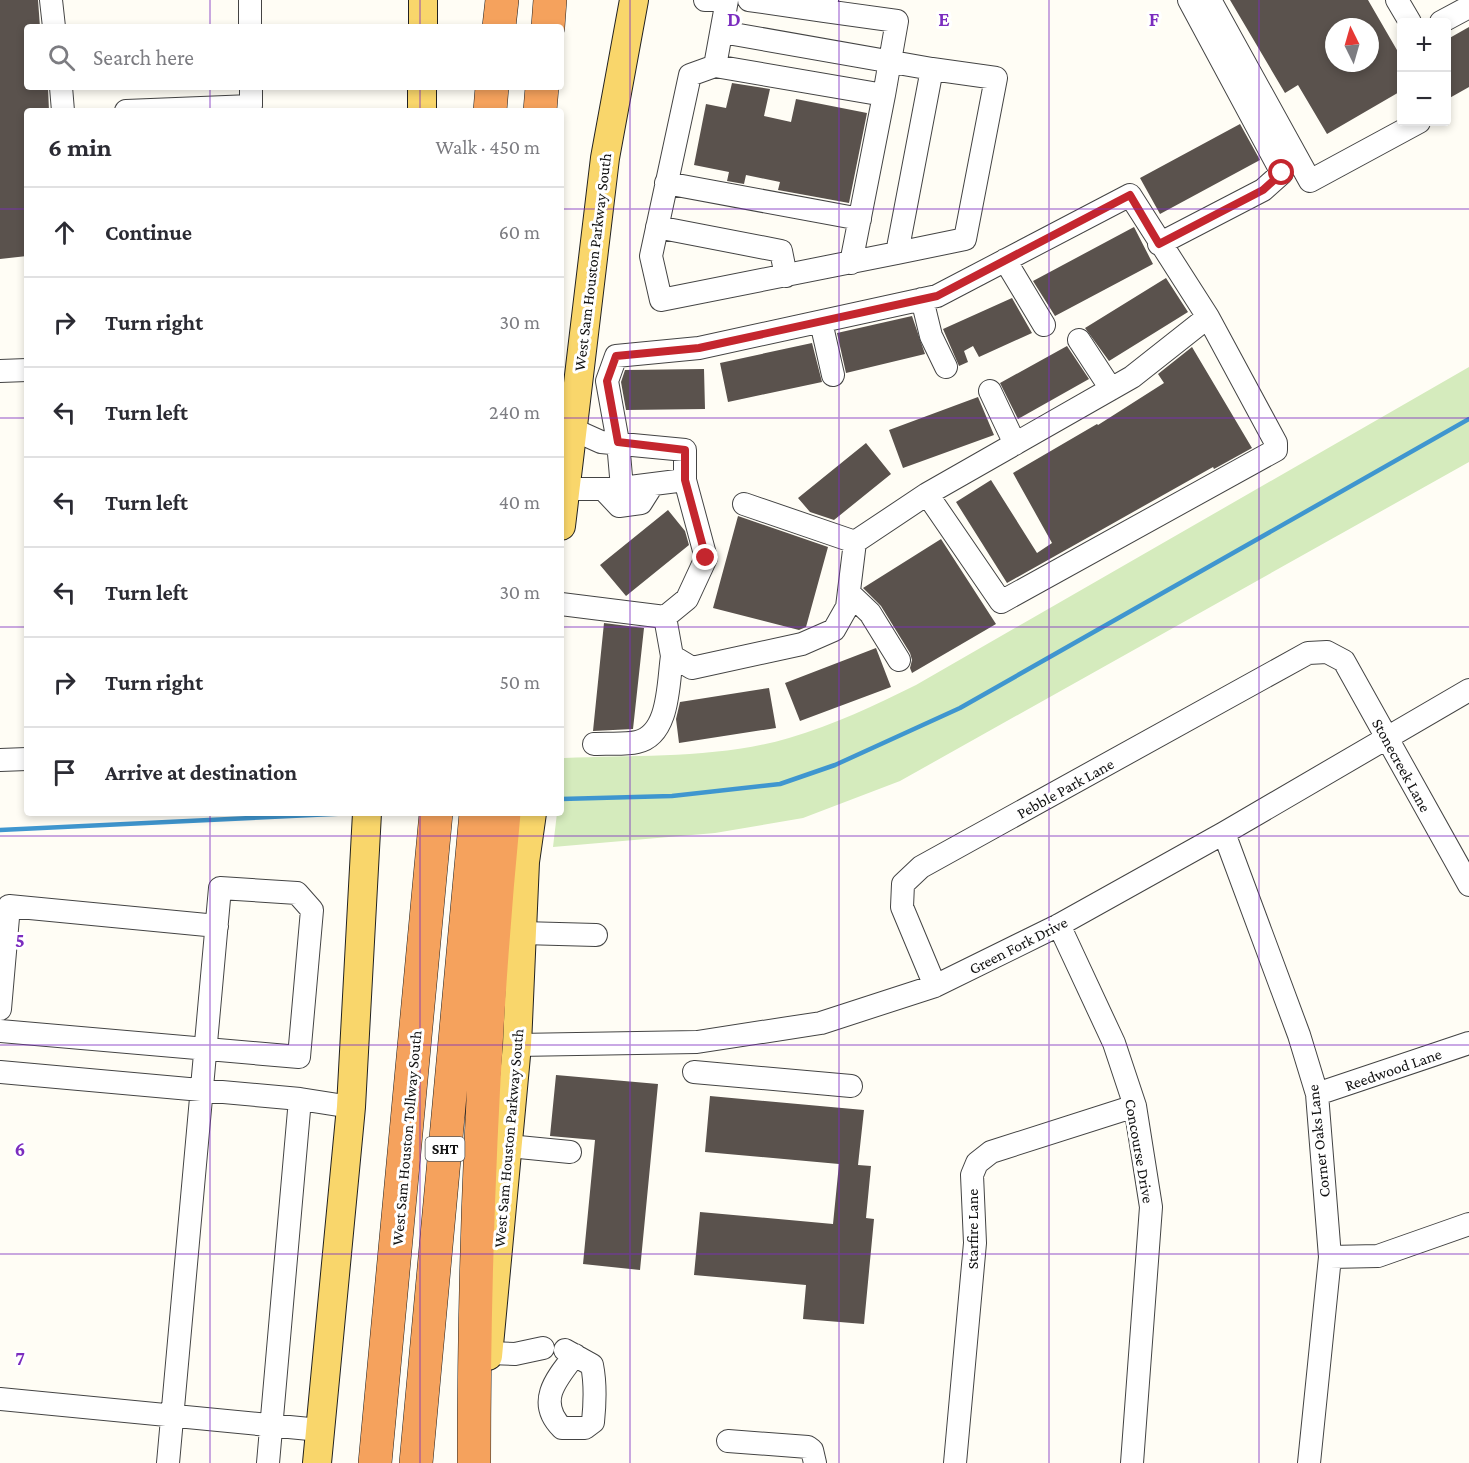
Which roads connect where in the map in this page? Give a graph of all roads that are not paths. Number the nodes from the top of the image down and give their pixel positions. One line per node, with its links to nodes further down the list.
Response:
1 (51, 0): 18 (street)
2 (250, 0): 19 (street)
3 (423, 0): 20 (main road)
4 (502, 0): 21 (highway)
5 (550, 0): 22 (highway)
6 (634, 0): 58 (main road, West Sam Houston Parkway South)
7 (705, 0): 8 (street)
8 (720, 0)
9 (728, 0): 23 (street)
10 (749, 0): 14 (street)
11 (1189, 0): 42 (street)
12 (1210, 0): 38 (street)
13 (1397, 0): 16 (street)
14 (826, 6): 24 (street)
15 (1469, 7): 17 (street)
16 (1408, 18)
17 (1448, 18)
18 (54, 24)
19 (250, 24)
20 (423, 24)
21 (499, 24)
22 (548, 24)
23 (722, 32): 24 (street); 25 (street)
24 (890, 62): 26 (street); 32 (street)
25 (715, 66): 32 (street); 39 (street)
26 (932, 69): 43 (street); 43 (street)
27 (61, 90): 33 (street)
28 (251, 90): 34 (street)
29 (422, 90): 35 (main road)
30 (492, 90): 36 (highway)
31 (542, 90): 37 (highway)
32 (884, 95): 40 (street)
33 (63, 108)
34 (201, 108)
35 (422, 108)
36 (490, 108)
37 (540, 108)
38 (1412, 126)
39 (666, 183): 40 (street); 41 (street)
40 (860, 219): 45 (street)
41 (657, 227): 46 (street); 46 (street)
42 (1159, 244): 44 (street); 48 (street)
43 (897, 253): 45 (street)
44 (1005, 260): 47 (street); 50 (street)
45 (851, 263): 46 (street)
46 (786, 276)
47 (922, 299): 49 (street); 52 (street)
48 (1208, 317): 56 (street); 64 (street)
49 (822, 322): 55 (street); 59 (street)
50 (1044, 325)
51 (1079, 340): 56 (street)
52 (946, 367)
53 (24, 370): 54 (street)
54 (0, 371)
55 (833, 375)
56 (1111, 389): 60 (street)
57 (990, 391): 60 (street)
58 (572, 429): 59 (street); 62 (main road, West Sam Houston Parkway South)
59 (618, 442): 61 (street); 63 (street)
60 (1015, 444): 64 (street)
61 (685, 480): 63 (street); 70 (street)
62 (565, 489): 63 (street); 65 (main road, West Sam Houston Parkway South)
63 (613, 489)
64 (927, 494): 67 (street)
65 (564, 498)
66 (744, 504): 67 (street)
67 (855, 542): 68 (street)
68 (849, 593): 72 (street); 73 (street)
69 (572, 605): 70 (street)
70 (665, 617): 72 (street)
71 (1327, 652): 75 (street, Stonecreek Lane); 92 (street, Pebble Park Lane)
72 (672, 656): 76 (street)
73 (899, 660)
74 (1469, 690): 75 (street, Green Fork Drive)
75 (1387, 739): 84 (street, Green Fork Drive); 86 (street, Stonecreek Lane)
76 (594, 744)
77 (24, 759): 78 (street)
78 (0, 760)
79 (367, 816): 105 (main road)
80 (436, 816): 120 (highway, West Sam Houston Tollway South / SHT)
81 (505, 816): 85 (highway)
82 (530, 816): 85 (main road, West Sam Houston Parkway South)
83 (475, 824): 121 (highway, SHT)
84 (1224, 833): 87 (street, Green Fork Drive); 102 (street, Corner Oaks Lane)
85 (514, 848): 89 (main road, West Sam Houston Parkway South); 122 (highway)
86 (1469, 885)
87 (1059, 925): 92 (street, Green Fork Drive); 104 (street, Concourse Drive)
88 (217, 926): 91 (street); 97 (street); 97 (street)
89 (522, 933): 90 (street); 96 (main road, West Sam Houston Parkway South)
90 (596, 935)
91 (3, 945): 93 (street)
92 (935, 986): 96 (street, Green Fork Drive)
93 (0, 1009)
94 (0, 1031): 97 (street)
95 (1469, 1043): 102 (street, Reedwood Lane)
96 (517, 1045): 106 (main road, West Sam Houston Parkway South)
97 (205, 1048): 101 (street)
98 (0, 1072): 101 (street)
99 (694, 1072): 100 (street)
100 (851, 1086)
101 (201, 1090): 103 (street); 113 (street)
102 (1317, 1094): 109 (street, Corner Oaks Lane)
103 (300, 1099): 105 (street); 114 (street)
104 (1135, 1106): 124 (street, Starfire Lane); 125 (street, Concourse Drive)
105 (351, 1107): 115 (main road)
106 (508, 1146): 107 (street); 111 (main road, West Sam Houston Parkway South)
107 (570, 1152)
108 (1469, 1224): 109 (street)
109 (1330, 1257): 126 (street, Corner Oaks Lane)
110 (561, 1351): 111 (street)
111 (489, 1353): 122 (main road, West Sam Houston Parkway South)
112 (0, 1399): 113 (street)
113 (171, 1416): 114 (street); 117 (street)
114 (270, 1426): 115 (street); 118 (street)
115 (320, 1430): 119 (main road)
116 (728, 1441): 123 (street)
117 (168, 1463)
118 (268, 1463)
119 (317, 1463)
120 (375, 1463)
121 (416, 1463)
122 (476, 1463)
123 (815, 1463)
124 (955, 1463)
125 (1132, 1463)
126 (1309, 1463)

